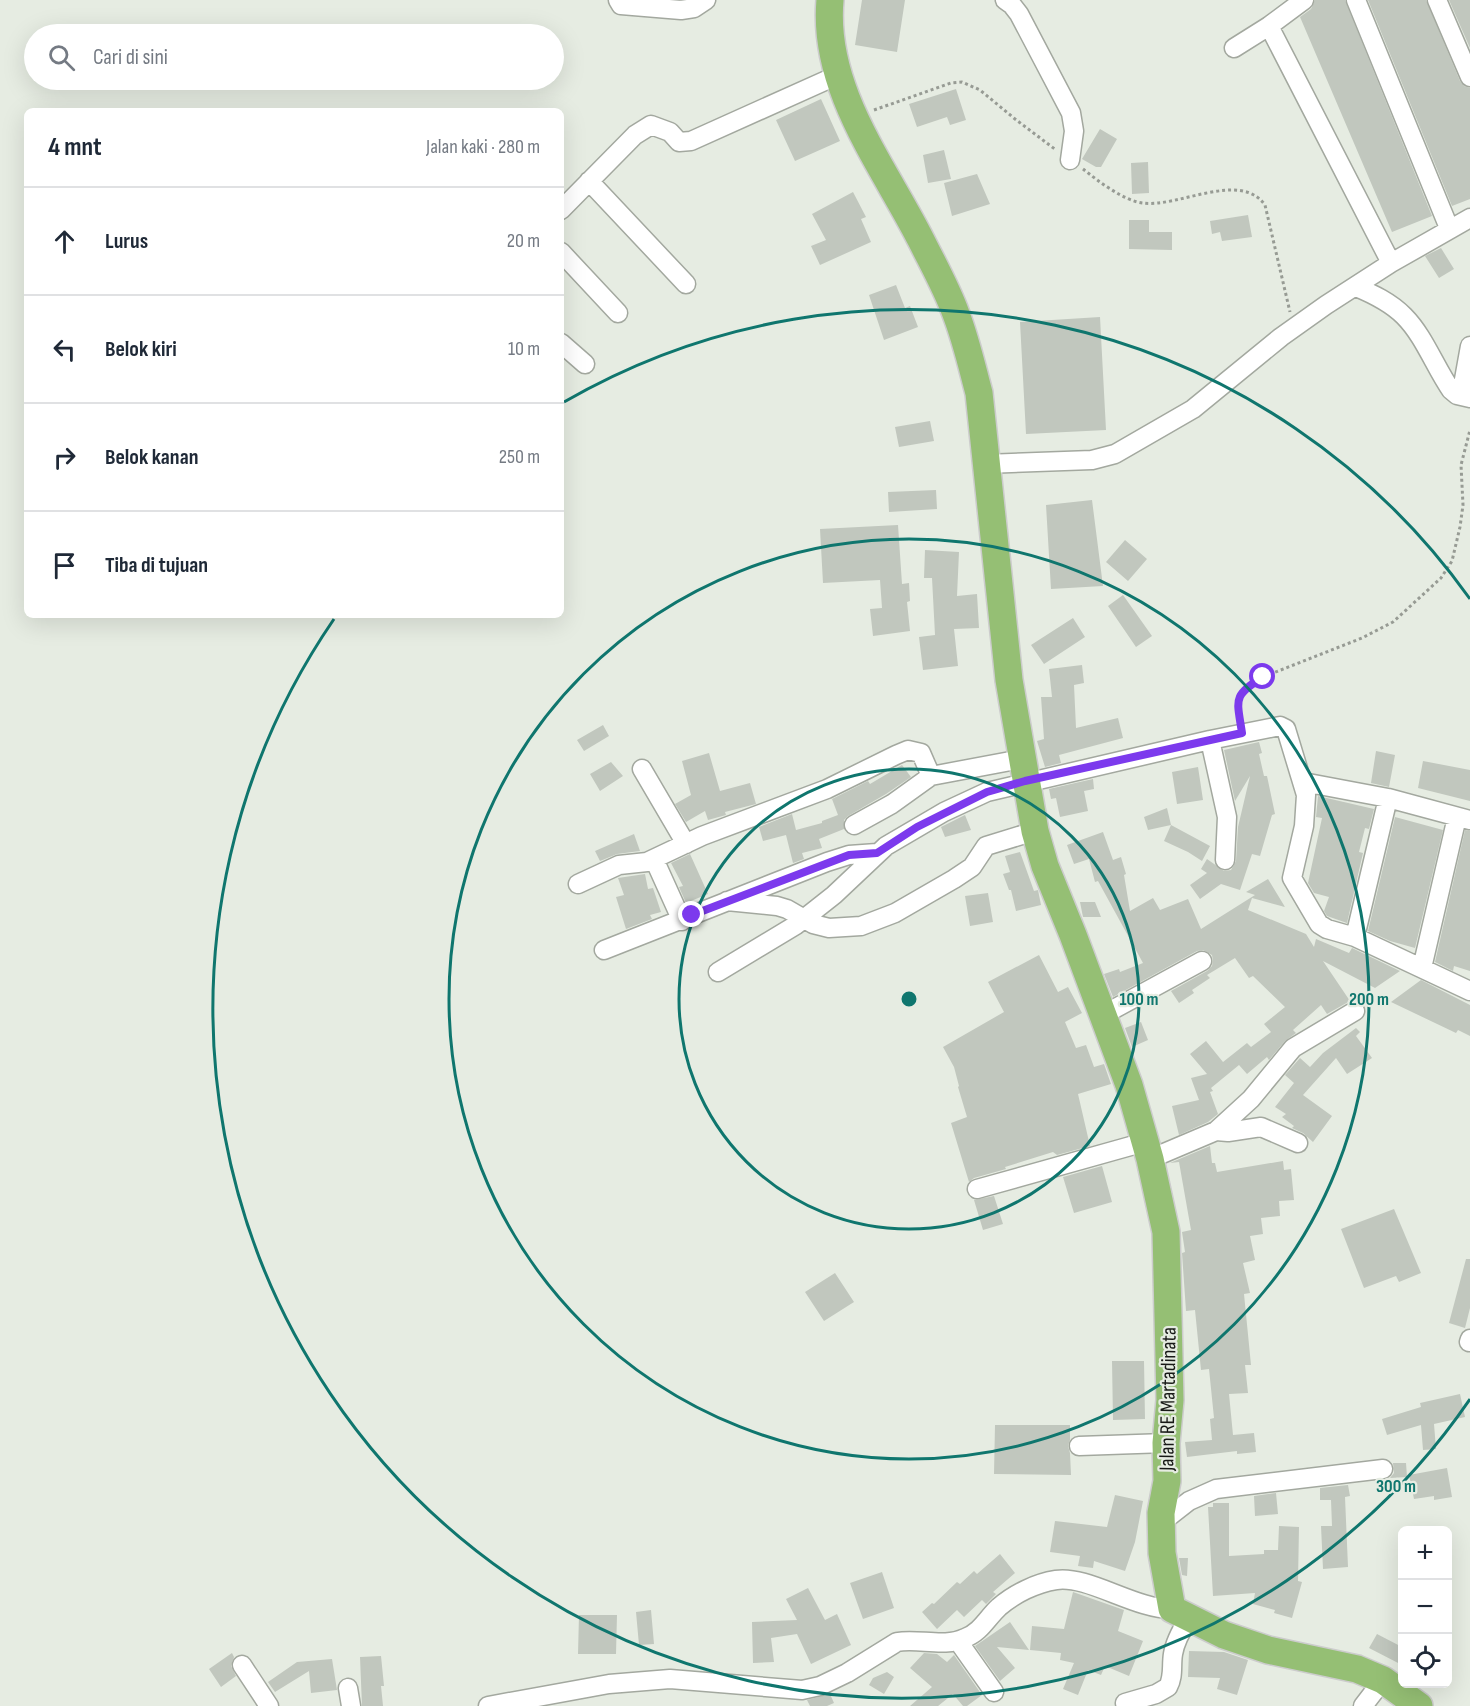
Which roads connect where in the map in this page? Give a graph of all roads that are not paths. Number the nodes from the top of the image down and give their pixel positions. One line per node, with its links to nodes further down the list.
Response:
1 (618, 0): 7 (street)
2 (831, 0): 10 (highway, Jalan RE Martadinata)
3 (1005, 0): 12 (street)
4 (1304, 0): 8 (street)
5 (1356, 0): 16 (street)
6 (1437, 0): 11 (street)
7 (697, 3)
8 (1269, 26): 9 (street); 18 (street)
9 (1234, 48)
10 (838, 75): 13 (street); 26 (highway, Jalan RE Martadinata)
11 (1470, 77)
12 (1070, 160)
13 (589, 182): 14 (street); 19 (street)
14 (564, 207)
15 (1470, 218): 16 (street)
16 (1449, 228): 18 (street)
17 (564, 255): 21 (street)
18 (1391, 262): 20 (street)
19 (686, 284)
20 (1356, 287): 25 (street); 26 (street)
21 (618, 313)
22 (564, 346): 24 (street)
23 (1470, 346): 25 (street)
24 (585, 364)
25 (1465, 397)
26 (985, 464): 29 (highway, Jalan RE Martadinata)
27 (1210, 740): 29 (street); 31 (street); 39 (street)
28 (642, 769): 36 (street)
29 (1023, 770): 30 (street); 35 (highway, Jalan RE Martadinata); 37 (street)
30 (931, 777): 34 (street); 36 (street)
31 (1304, 782): 32 (street); 44 (street)
32 (1388, 798): 33 (street); 44 (street)
33 (1464, 819): 47 (street)
34 (854, 825)
35 (1035, 831): 42 (street); 51 (highway, Jalan RE Martadinata)
36 (686, 844): 38 (street)
37 (877, 853): 41 (street); 42 (street)
38 (654, 859): 40 (street); 43 (street)
39 (1225, 860)
40 (578, 884)
41 (727, 901): 42 (street); 43 (street)
42 (804, 919): 48 (street)
43 (682, 921): 45 (street)
44 (1355, 937): 47 (street)
45 (604, 950)
46 (1202, 961): 51 (street)
47 (1422, 968): 49 (street)
48 (718, 972)
49 (1470, 991)
50 (1355, 1011): 52 (street)
51 (1103, 1016): 54 (highway, Jalan RE Martadinata)
52 (1216, 1131): 53 (street); 54 (street)
53 (1298, 1143)
54 (1147, 1150): 55 (street); 56 (highway, Jalan RE Martadinata)
55 (977, 1189)
56 (1166, 1443): 57 (street); 59 (highway, Jalan RE Martadinata)
57 (1079, 1446)
58 (1383, 1469): 59 (street)
59 (1161, 1517): 60 (highway, Jalan RE Martadinata)
60 (1180, 1613): 61 (street); 63 (highway); 66 (street)
61 (958, 1641): 65 (street); 69 (street)
62 (242, 1665): 67 (street)
63 (1383, 1680): 70 (street); 71 (highway)
64 (348, 1688): 68 (street)
65 (994, 1692)
66 (1125, 1704)
67 (269, 1706)
68 (351, 1706)
69 (488, 1706)
70 (1363, 1706)
71 (1419, 1706)

